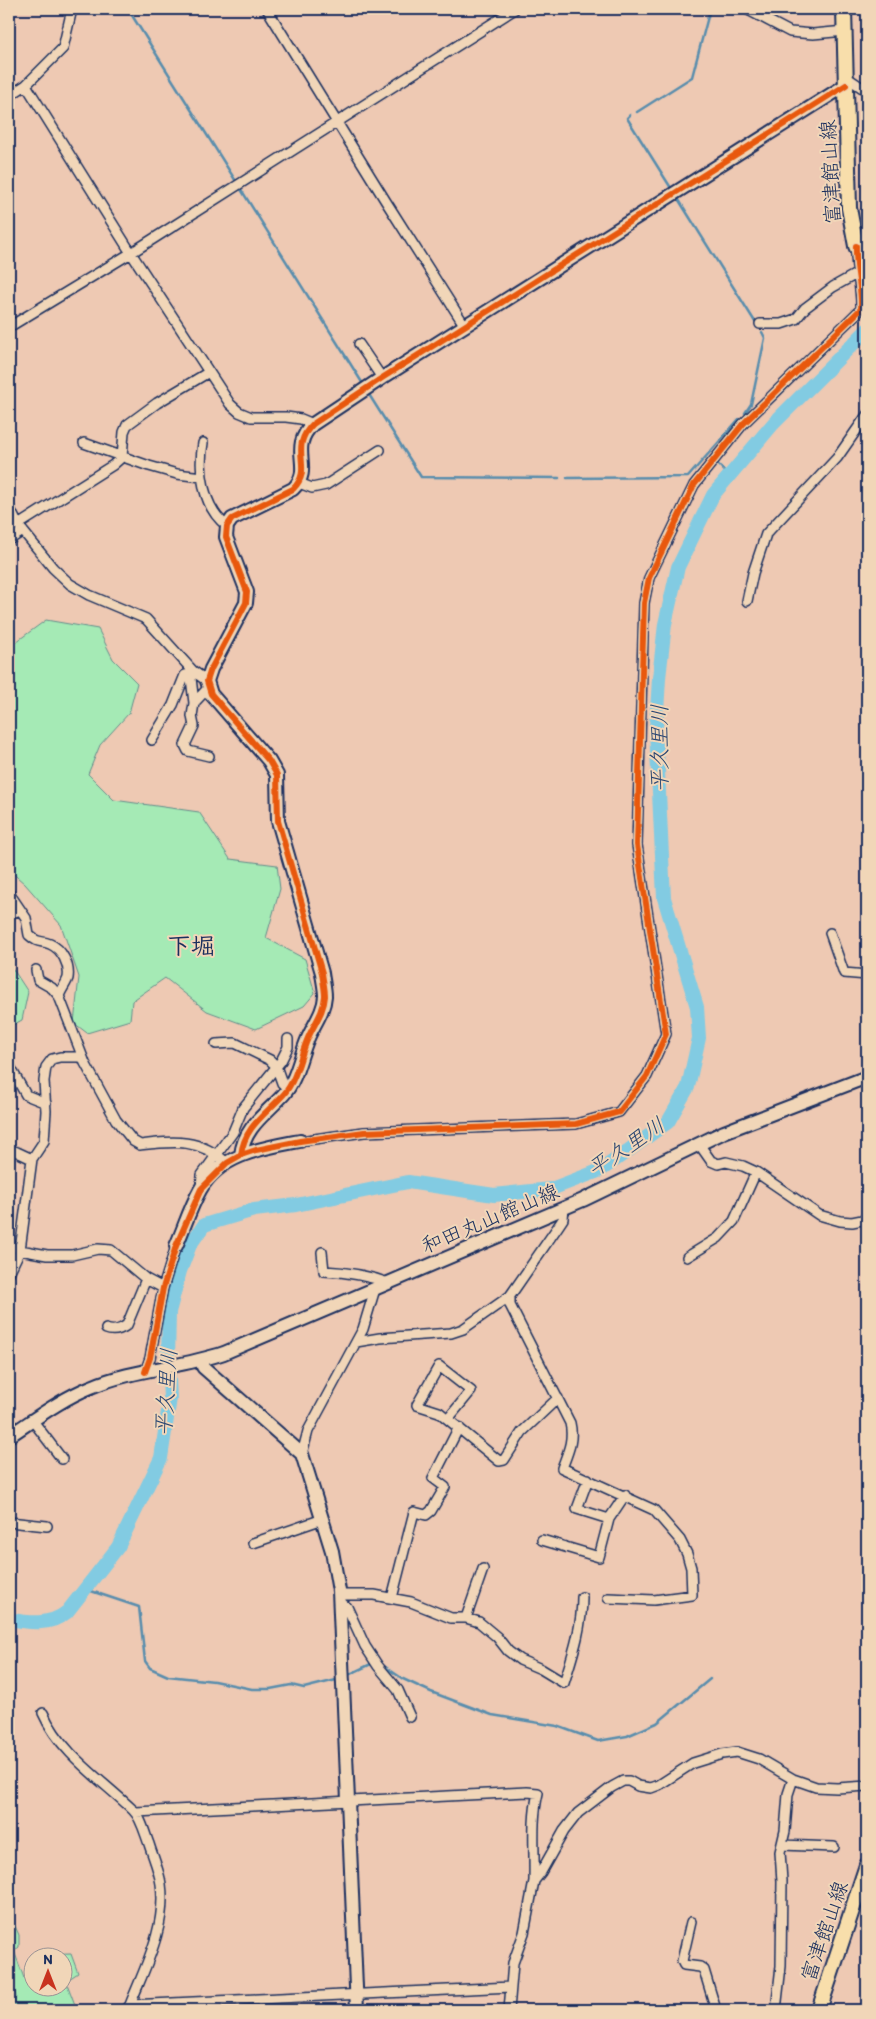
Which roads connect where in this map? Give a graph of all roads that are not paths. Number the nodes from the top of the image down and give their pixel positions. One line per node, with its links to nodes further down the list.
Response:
1 (72, 9): 8 (street)
2 (267, 9): 11 (street)
3 (515, 9): 11 (street)
4 (746, 9): 6 (street)
5 (844, 9): 6 (main road, 富津館山線)
6 (845, 31): 7 (main road, 富津館山線)
7 (846, 81): 9 (street); 13 (main road, 富津館山線); 15 (street)
8 (26, 85): 10 (street); 12 (street)
9 (867, 91)
10 (9, 95)
11 (338, 122): 12 (street); 15 (street)
12 (130, 253): 16 (street); 18 (street)
13 (862, 272): 14 (street); 52 (street)
14 (760, 324)
15 (465, 326): 19 (street)
16 (9, 327)
17 (359, 344): 19 (street)
18 (209, 372): 21 (street); 25 (street)
19 (382, 378): 21 (street)
20 (867, 415): 32 (street)
21 (313, 424): 27 (street)
22 (84, 443): 25 (street)
23 (203, 443): 26 (street)
24 (380, 450): 27 (street)
25 (122, 456): 26 (street); 30 (street)
26 (202, 476): 29 (street)
27 (299, 483): 29 (street)
28 (9, 507): 30 (street)
29 (227, 526): 33 (street)
30 (20, 528): 31 (street); 33 (street)
31 (9, 540)
32 (747, 601)
33 (208, 684): 34 (street); 50 (street)
34 (194, 703): 35 (street); 36 (street)
35 (152, 740)
36 (209, 756)
37 (9, 893): 38 (street)
38 (20, 910): 39 (street); 43 (street)
39 (9, 914)
40 (830, 933): 42 (street)
41 (36, 970): 43 (street)
42 (867, 974)
43 (58, 996): 46 (street)
44 (288, 1039): 48 (street)
45 (216, 1044): 48 (street)
46 (82, 1057): 51 (street); 57 (street)
47 (9, 1065): 51 (street)
48 (276, 1066): 50 (street); 57 (street)
49 (867, 1077): 53 (street, 和田丸山館山線)
50 (288, 1089): 55 (street)
51 (46, 1104): 56 (street)
52 (300, 1141): 55 (street)
53 (699, 1144): 58 (street); 59 (street, 和田丸山館山線)
54 (9, 1150): 56 (street)
55 (241, 1155): 57 (street)
56 (32, 1159): 63 (street)
57 (222, 1159): 62 (street)
58 (756, 1172): 60 (street); 65 (street)
59 (564, 1207): 68 (street, 和田丸山館山線); 71 (street)
60 (867, 1218)
61 (9, 1244): 63 (street)
62 (176, 1246): 69 (street)
63 (20, 1250): 66 (street); 67 (street)
64 (322, 1252): 68 (street)
65 (687, 1257)
66 (9, 1273)
67 (146, 1279): 69 (street); 72 (street)
68 (388, 1283): 70 (street, 和田丸山館山線)
69 (163, 1288): 75 (street)
70 (375, 1289): 73 (street); 74 (street, 和田丸山館山線)
71 (510, 1296): 73 (street); 76 (street)
72 (106, 1329)
73 (356, 1342): 81 (street)
74 (201, 1360): 75 (street, 和田丸山館山線); 81 (street)
75 (148, 1371): 78 (street, 和田丸山館山線)
76 (558, 1398): 79 (street); 83 (street)
77 (448, 1419): 77 (street); 79 (street)
78 (33, 1420): 80 (street, 和田丸山館山線); 82 (street)
79 (459, 1427): 93 (street)
80 (9, 1436)
81 (302, 1454): 86 (street)
82 (62, 1459)
83 (588, 1479): 84 (street); 85 (street)
84 (625, 1495): 85 (street); 95 (street)
85 (608, 1518): 89 (street)
86 (323, 1519): 90 (street); 92 (street)
87 (9, 1522): 88 (street)
88 (46, 1526)
89 (542, 1540)
90 (253, 1543)
91 (483, 1569): 96 (street)
92 (339, 1598): 93 (street); 98 (street); 101 (street)
93 (392, 1598): 96 (street)
94 (582, 1598): 96 (street)
95 (608, 1598)
96 (466, 1618)
97 (43, 1713): 102 (street)
98 (410, 1717)
99 (793, 1779): 100 (street); 103 (street); 106 (street)
100 (867, 1786)
101 (346, 1800): 102 (street); 106 (street); 109 (street)
102 (136, 1812): 110 (street)
103 (782, 1846): 104 (street); 114 (street)
104 (834, 1847)
105 (867, 1866): 115 (main road, 富津館山線)
106 (534, 1881): 108 (street)
107 (691, 1922): 113 (street)
108 (511, 1987): 109 (street); 112 (street)
109 (356, 1994): 110 (street); 111 (street)
110 (128, 2008)
111 (357, 2010)
112 (508, 2010)
113 (716, 2010)
114 (776, 2010)
115 (819, 2010)

